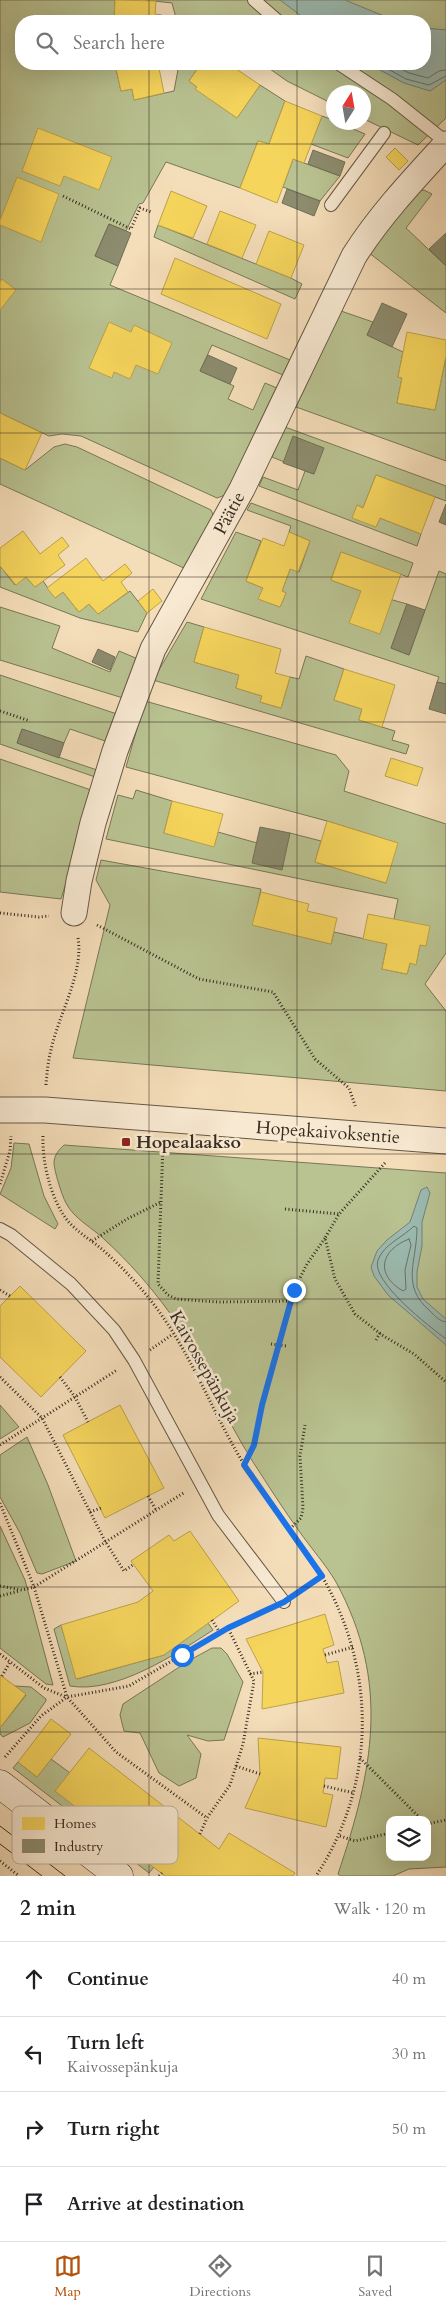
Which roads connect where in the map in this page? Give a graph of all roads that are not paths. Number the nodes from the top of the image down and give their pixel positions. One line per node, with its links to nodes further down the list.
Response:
1 (254, 0): 2 (lane)
2 (271, 15)
3 (348, 70): 5 (lane)
4 (384, 133): 6 (lane)
5 (446, 143): 7 (street, Päätie)
6 (331, 205)
7 (74, 913)
8 (0, 1110): 9 (street, Hopeakaivoksentie)
9 (446, 1141)
10 (0, 1229): 11 (lane)
11 (284, 1602)
12 (0, 1784): 13 (street)
13 (28, 1806)
14 (103, 1864): 15 (street)
15 (118, 1876)

